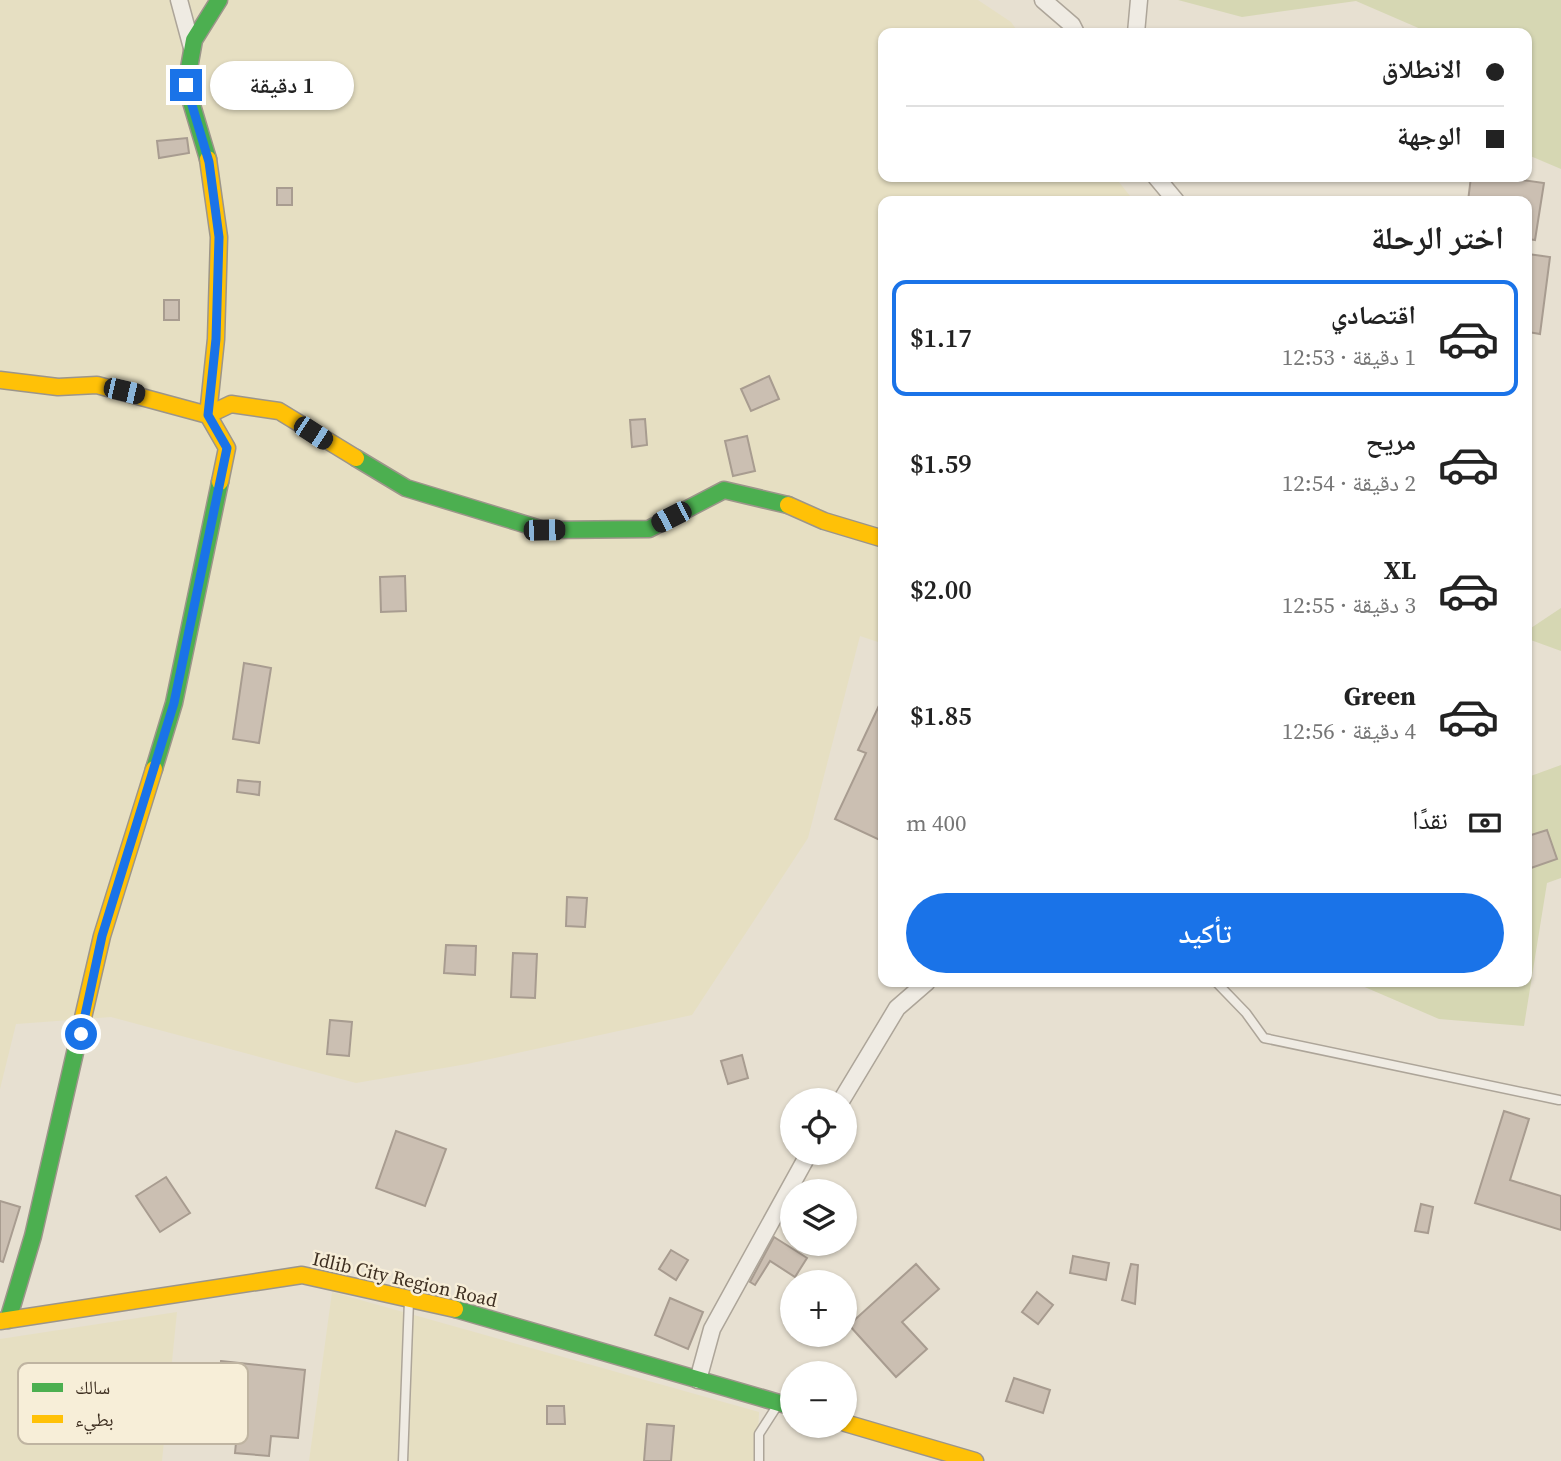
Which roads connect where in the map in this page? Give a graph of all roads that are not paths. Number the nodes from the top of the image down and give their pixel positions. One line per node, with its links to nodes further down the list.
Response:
1 (179, 0): 7 (street)
2 (219, 0): 7 (street)
3 (1043, 0): 5 (street)
4 (1139, 0): 6 (street)
5 (1074, 28)
6 (1136, 28)
7 (192, 50): 11 (street)
8 (1160, 182): 9 (street)
9 (1171, 196)
10 (0, 380): 11 (street)
11 (208, 415): 12 (street); 19 (street)
12 (878, 537)
13 (921, 987): 15 (street)
14 (1220, 987): 16 (lane)
15 (849, 1088)
16 (1559, 1100)
17 (802, 1165): 20 (street)
18 (409, 1297): 19 (street, Idlib City Region Road); 20 (street, Idlib City Region Road); 24 (lane)
19 (4, 1321)
20 (698, 1380): 21 (street, Idlib City Region Road)
21 (780, 1403)
22 (780, 1411): 25 (lane)
23 (857, 1427): 26 (street)
24 (403, 1461)
25 (759, 1461)
26 (975, 1461)

